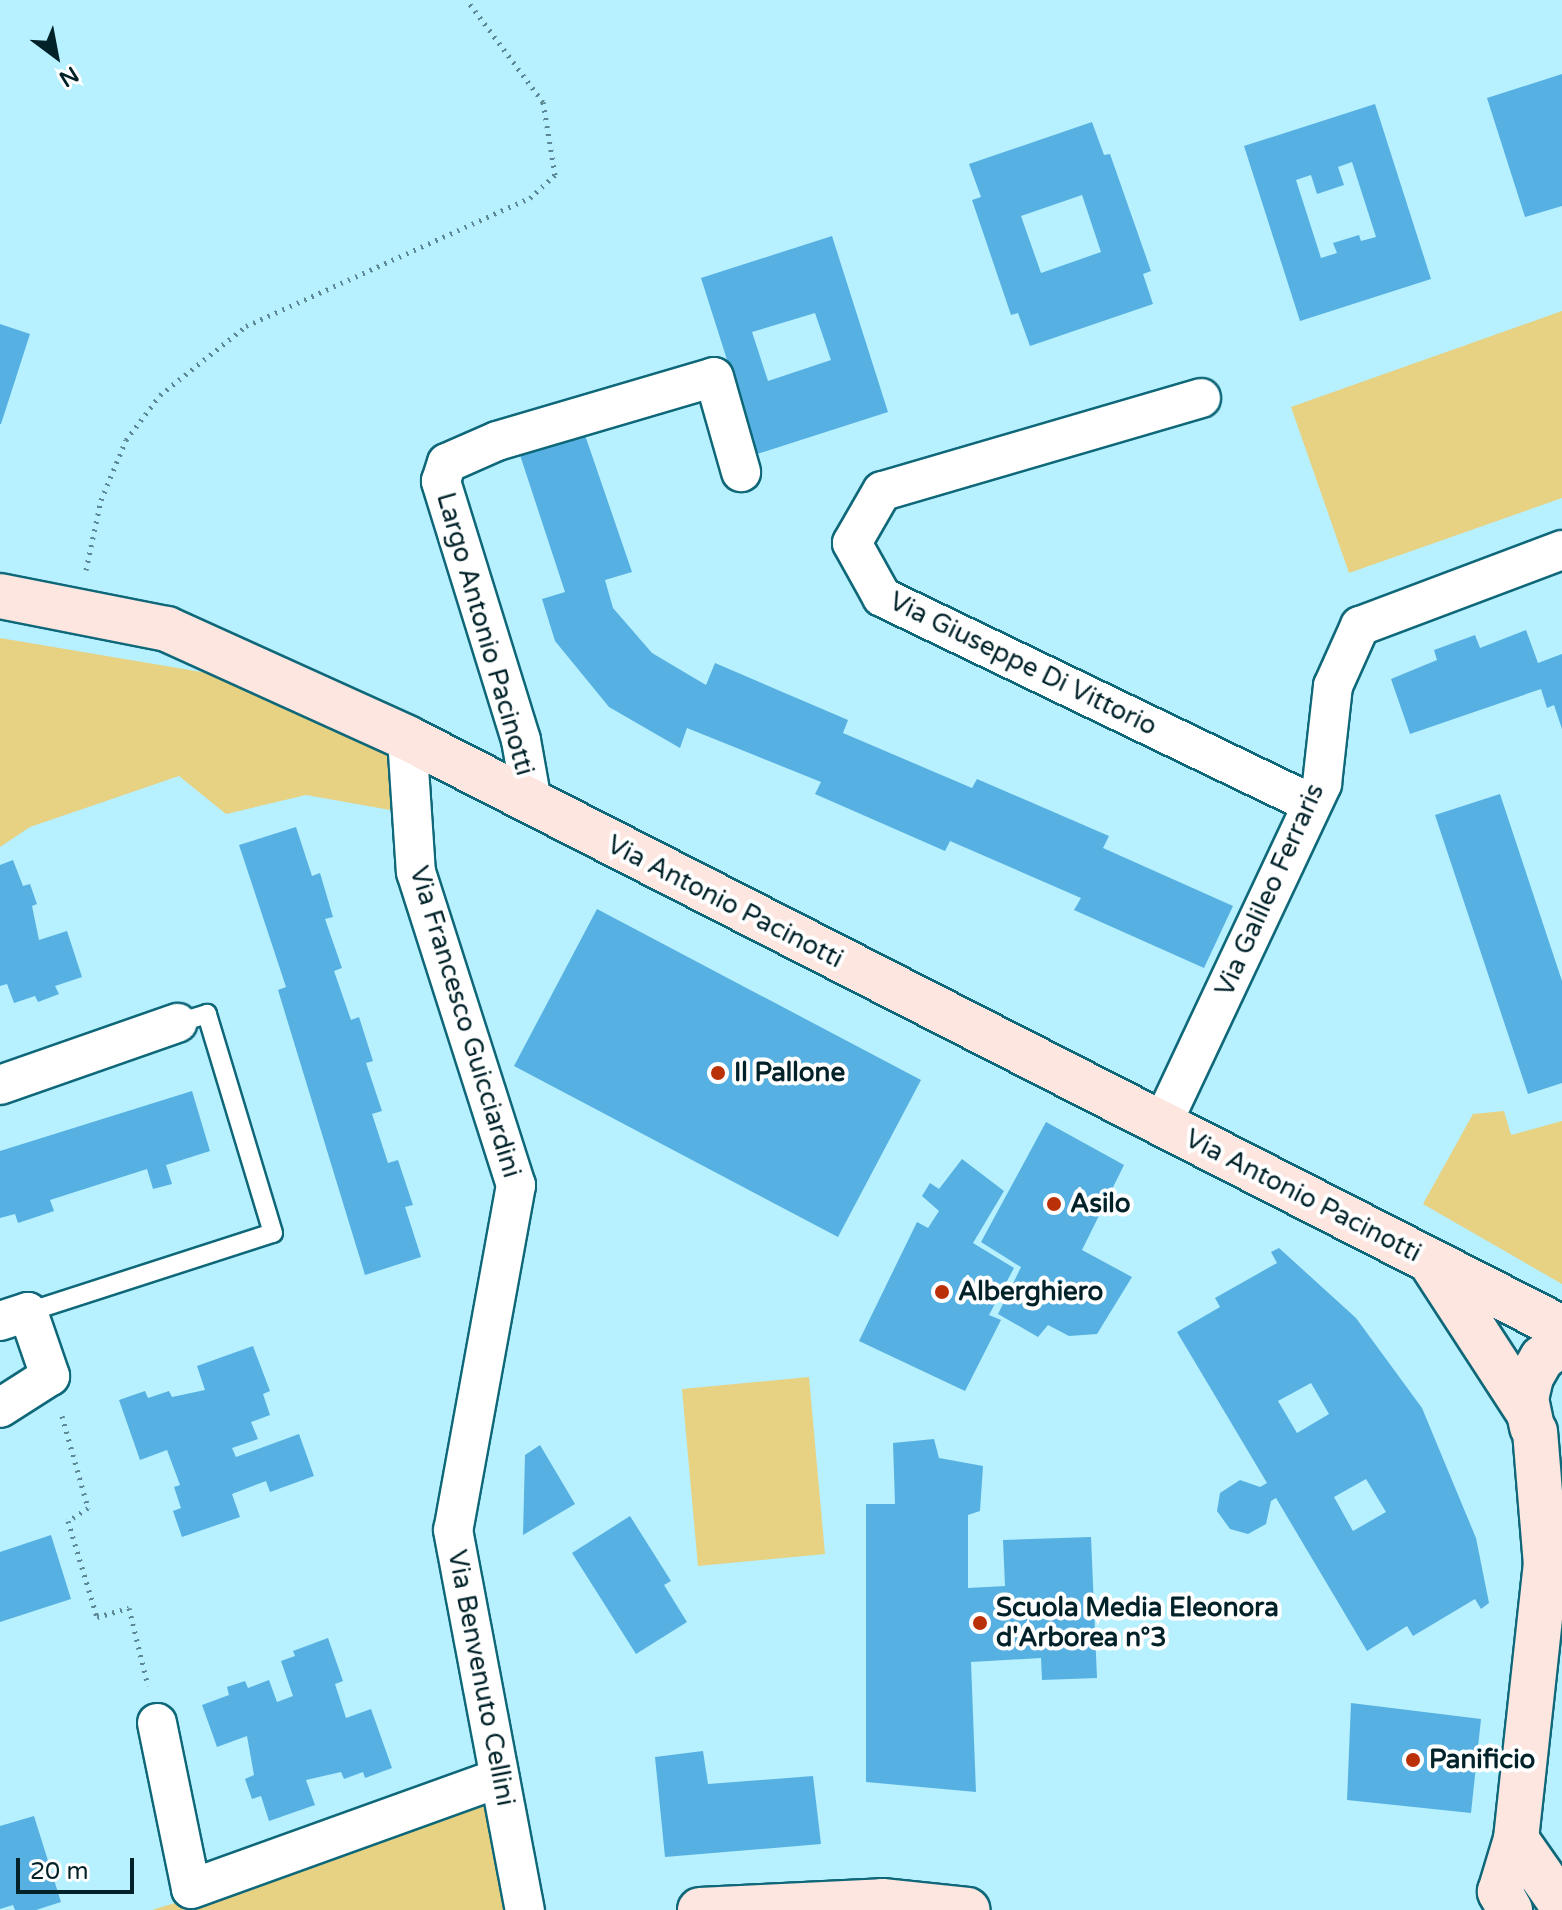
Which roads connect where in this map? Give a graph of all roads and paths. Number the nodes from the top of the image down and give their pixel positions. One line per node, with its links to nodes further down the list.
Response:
1 (467, 0): 6 (path)
2 (1201, 398): 9 (street, Via Giuseppe Di Vittorio)
3 (741, 472): 8 (street, Largo Antonio Pacinotti)
4 (1562, 550): 9 (street, Via Galileo Ferraris)
5 (0, 596): 6 (street, Via Antonio Pacinotti)
6 (77, 610): 7 (street, Via Antonio Pacinotti)
7 (407, 738): 8 (street, Via Antonio Pacinotti); 20 (street, Via Francesco Guicciardini)
8 (532, 802): 12 (street, Via Antonio Pacinotti)
9 (1312, 804): 12 (street, Via Galileo Ferraris)
10 (177, 1023): 11 (street); 14 (lane)
11 (0, 1085)
12 (1162, 1124): 13 (street, Via Antonio Pacinotti)
13 (1431, 1262): 15 (street, Via Antonio Pacinotti); 19 (street, Via Antonio Pacinotti)
14 (14, 1316): 17 (street)
15 (1562, 1328)
16 (1562, 1344): 19 (street)
17 (50, 1376): 18 (street); 22 (path)
18 (0, 1408)
19 (1542, 1434): 21 (street)
20 (469, 1445): 23 (street, Via Benvenuto Cellini)
21 (1554, 1552): 24 (street)
22 (157, 1723): 23 (street)
23 (500, 1778): 26 (street, Via Benvenuto Cellini)
24 (1516, 1839): 25 (street); 29 (street)
25 (1562, 1905): 29 (street)
26 (525, 1910)
27 (700, 1910): 28 (street)
28 (968, 1910)
29 (1510, 1910)

